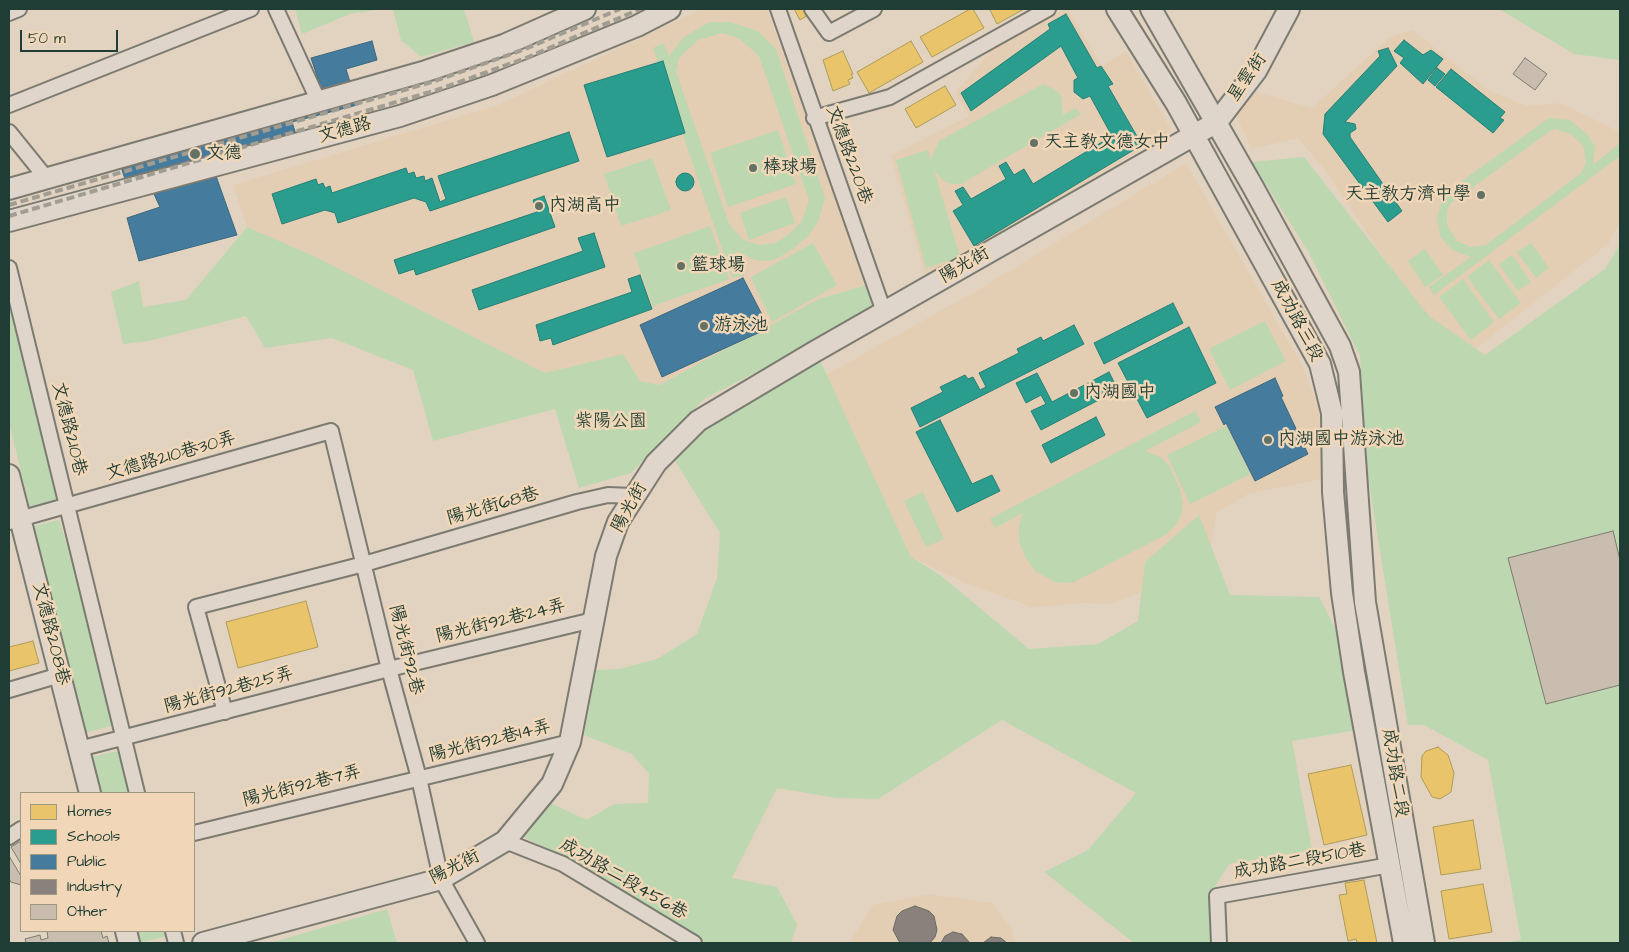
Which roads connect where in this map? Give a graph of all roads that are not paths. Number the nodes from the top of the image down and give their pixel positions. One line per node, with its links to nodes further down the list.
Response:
1 (20, 9): 13 (street)
2 (251, 9): 15 (street)
3 (276, 9): 14 (street)
4 (585, 9): 14 (main road, 文德路)
5 (670, 9): 22 (main road, 文德路)
6 (778, 9): 16 (street, 文德路220巷)
7 (812, 9): 8 (street)
8 (874, 9)
9 (1048, 9): 16 (street)
10 (1117, 9): 19 (main road, 成功路三段)
11 (1151, 9): 17 (main road, 成功路三段)
12 (1288, 9): 17 (main road, 星雲街)
13 (9, 13)
14 (318, 100): 20 (main road, 文德路)
15 (9, 105)
16 (814, 118): 24 (street, 文德路220巷)
17 (1217, 122): 19 (main road, 星雲街); 31 (main road, 成功路三段)
18 (9, 132): 20 (street)
19 (1194, 136): 24 (main road, 陽光街); 34 (main road, 成功路三段)
20 (47, 179): 21 (main road, 文德路)
21 (9, 189)
22 (9, 221)
23 (9, 268): 28 (street, 文德路210巷)
24 (884, 312): 27 (main road, 陽光街)
25 (331, 431): 28 (street, 文德路210巷30弄); 30 (street, 陽光街92巷)
26 (9, 475): 29 (main road, 文德路208巷)
27 (634, 496): 30 (street, 陽光街68巷); 32 (main road, 陽光街)
28 (68, 506): 29 (street, 文德路210巷30弄); 38 (street, 文德路210巷)
29 (14, 521): 35 (main road, 文德路208巷)
30 (364, 564): 33 (street, 陽光街92巷); 37 (street, 陽光街68巷)
31 (1366, 602): 55 (main road, 成功路二段)
32 (593, 620): 33 (street, 陽光街92巷24弄); 39 (main road, 陽光街)
33 (389, 669): 37 (street, 陽光街92巷25弄); 41 (street, 陽光街92巷)
34 (1354, 672): 48 (main road, 成功路二段)
35 (60, 675): 36 (street); 40 (main road, 文德路208巷)
36 (9, 690)
37 (225, 712): 38 (street, 陽光街92巷25弄)
38 (123, 738): 40 (street, 陽光街92巷25弄); 43 (street, 文德路210巷)
39 (570, 742): 41 (street, 陽光街92巷14弄); 47 (main road, 陽光街)
40 (79, 749): 42 (main road, 文德路208巷)
41 (419, 778): 45 (street, 陽光街92巷7弄); 49 (street, 陽光街92巷)
42 (86, 791)
43 (137, 792)
44 (20, 830): 46 (street)
45 (195, 833)
46 (9, 837)
47 (505, 841): 49 (main road, 陽光街); 52 (street, 成功路二段456巷)
48 (1390, 865): 53 (street, 成功路二段510巷); 54 (main road, 成功路二段)
49 (441, 879): 50 (main road, 陽光街); 51 (street, 陽光街92巷)
50 (203, 943)
51 (476, 943)
52 (694, 943)
53 (1219, 943)
54 (1404, 943)
55 (1424, 943)

